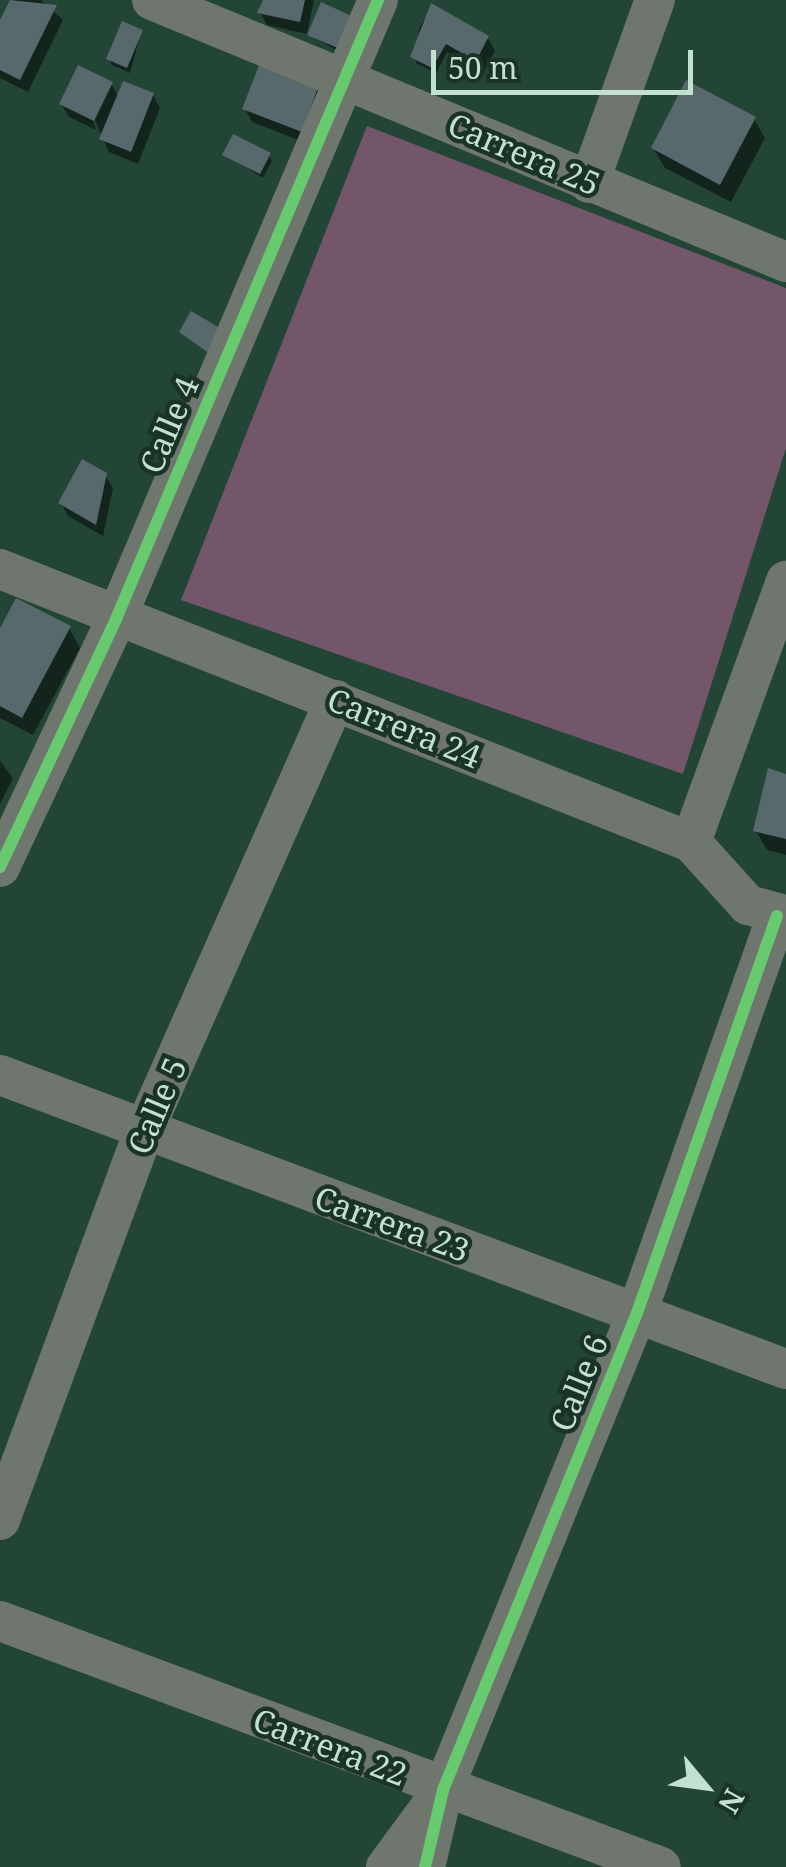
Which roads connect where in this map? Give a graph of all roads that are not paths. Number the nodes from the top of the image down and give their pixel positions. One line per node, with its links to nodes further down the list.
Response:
1 (152, 0): 4 (street, Carrera 25)
2 (378, 0): 4 (street, Calle 4)
3 (655, 0): 5 (street)
4 (347, 78): 5 (street, Carrera 25); 9 (street, Calle 4)
5 (589, 183): 6 (street, Carrera 25)
6 (786, 262)
7 (0, 570): 9 (street, Carrera 24)
8 (786, 581): 11 (street)
9 (116, 619): 10 (street, Carrera 24); 12 (street, Calle 4)
10 (335, 700): 11 (street, Carrera 24); 15 (street, Calle 5)
11 (691, 842): 13 (street, Carrera 24)
12 (0, 867)
13 (781, 915): 16 (street, Calle 6)
14 (0, 1076): 15 (street, Carrera 23)
15 (144, 1133): 16 (street, Carrera 23); 18 (street, Calle 5)
16 (637, 1313): 17 (street, Carrera 23); 20 (street, Calle 6)
17 (786, 1369)
18 (0, 1520)
19 (0, 1621): 20 (street, Carrera 22)
20 (442, 1790): 21 (street, Calle 6); 22 (street, Calle 6); 23 (street, Carrera 22)
21 (386, 1867)
22 (425, 1867)
23 (662, 1867)

